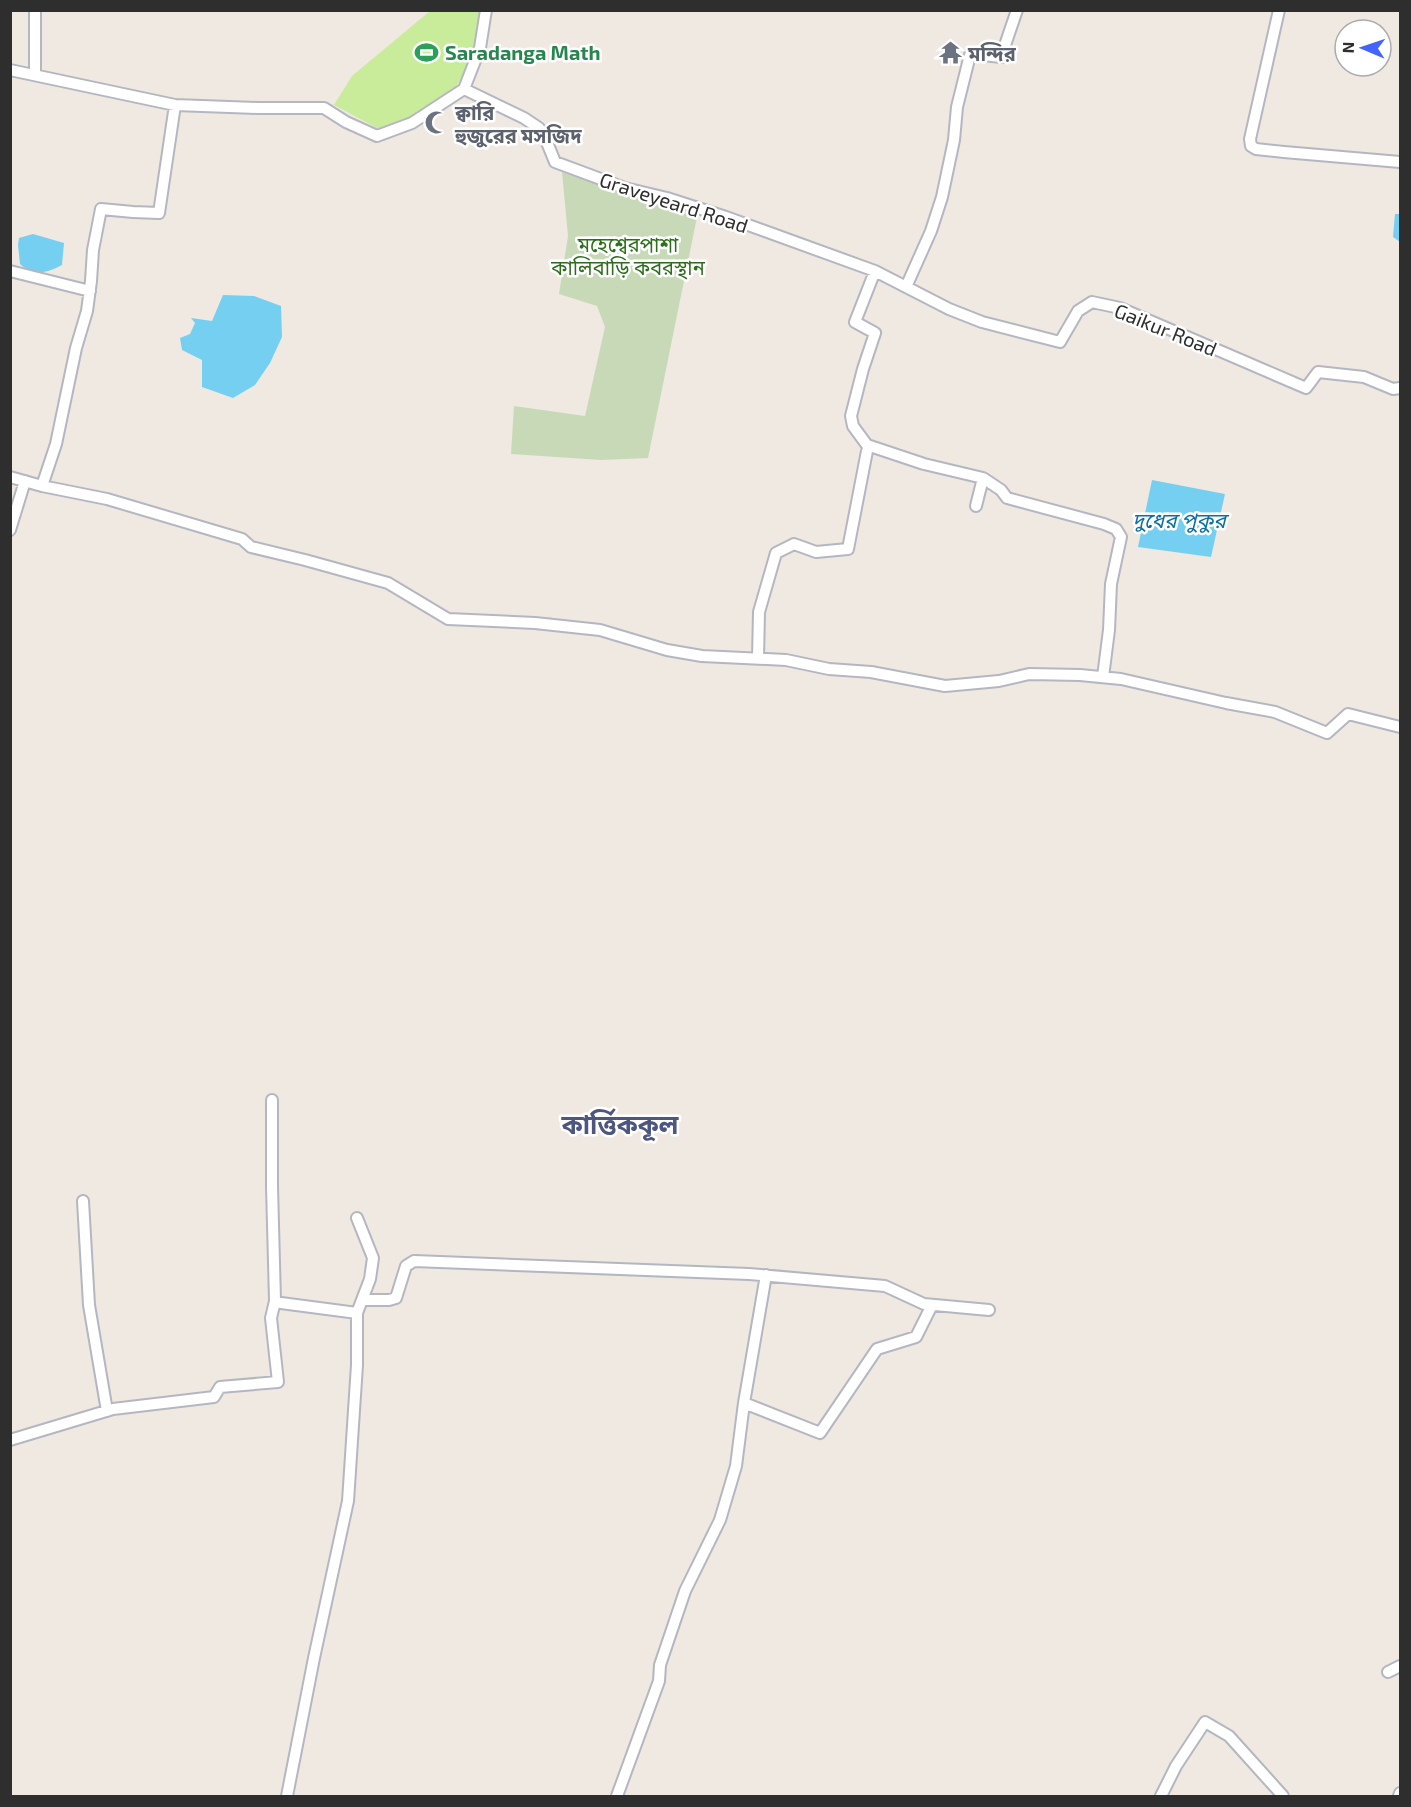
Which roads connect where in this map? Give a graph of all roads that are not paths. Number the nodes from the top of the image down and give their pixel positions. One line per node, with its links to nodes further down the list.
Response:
1 (35, 10): 6 (street)
2 (486, 10): 7 (street)
3 (1017, 10): 12 (street)
4 (1279, 10): 9 (street)
5 (10, 70): 6 (street)
6 (35, 74): 8 (street)
7 (464, 89): 8 (street); 11 (street, Graveyeard Road)
8 (175, 105): 13 (street)
9 (1401, 162)
10 (10, 271): 13 (street)
11 (875, 271): 12 (street, Graveyeard Road); 17 (street)
12 (906, 287): 14 (street, Gaikur Road)
13 (90, 291): 19 (street)
14 (1401, 388)
15 (867, 451): 22 (street)
16 (10, 477): 18 (street)
17 (983, 478): 20 (street); 23 (street)
18 (25, 481): 19 (street); 21 (street)
19 (42, 486): 22 (street)
20 (976, 506)
21 (10, 530)
22 (758, 658): 23 (street)
23 (1103, 677): 24 (street)
24 (1401, 727)
25 (272, 1100): 29 (street)
26 (83, 1201): 35 (street)
27 (357, 1218): 30 (street)
28 (766, 1275): 30 (street); 31 (street); 34 (street)
29 (275, 1300): 33 (street); 35 (street)
30 (362, 1300): 33 (street)
31 (932, 1305): 32 (street); 34 (street)
32 (989, 1310)
33 (357, 1312): 39 (street)
34 (744, 1403): 40 (street)
35 (107, 1411): 36 (street)
36 (10, 1440)
37 (1401, 1666): 38 (street)
38 (1388, 1672)
39 (287, 1797)
40 (617, 1797)
41 (1161, 1797): 42 (street)
42 (1283, 1797)

